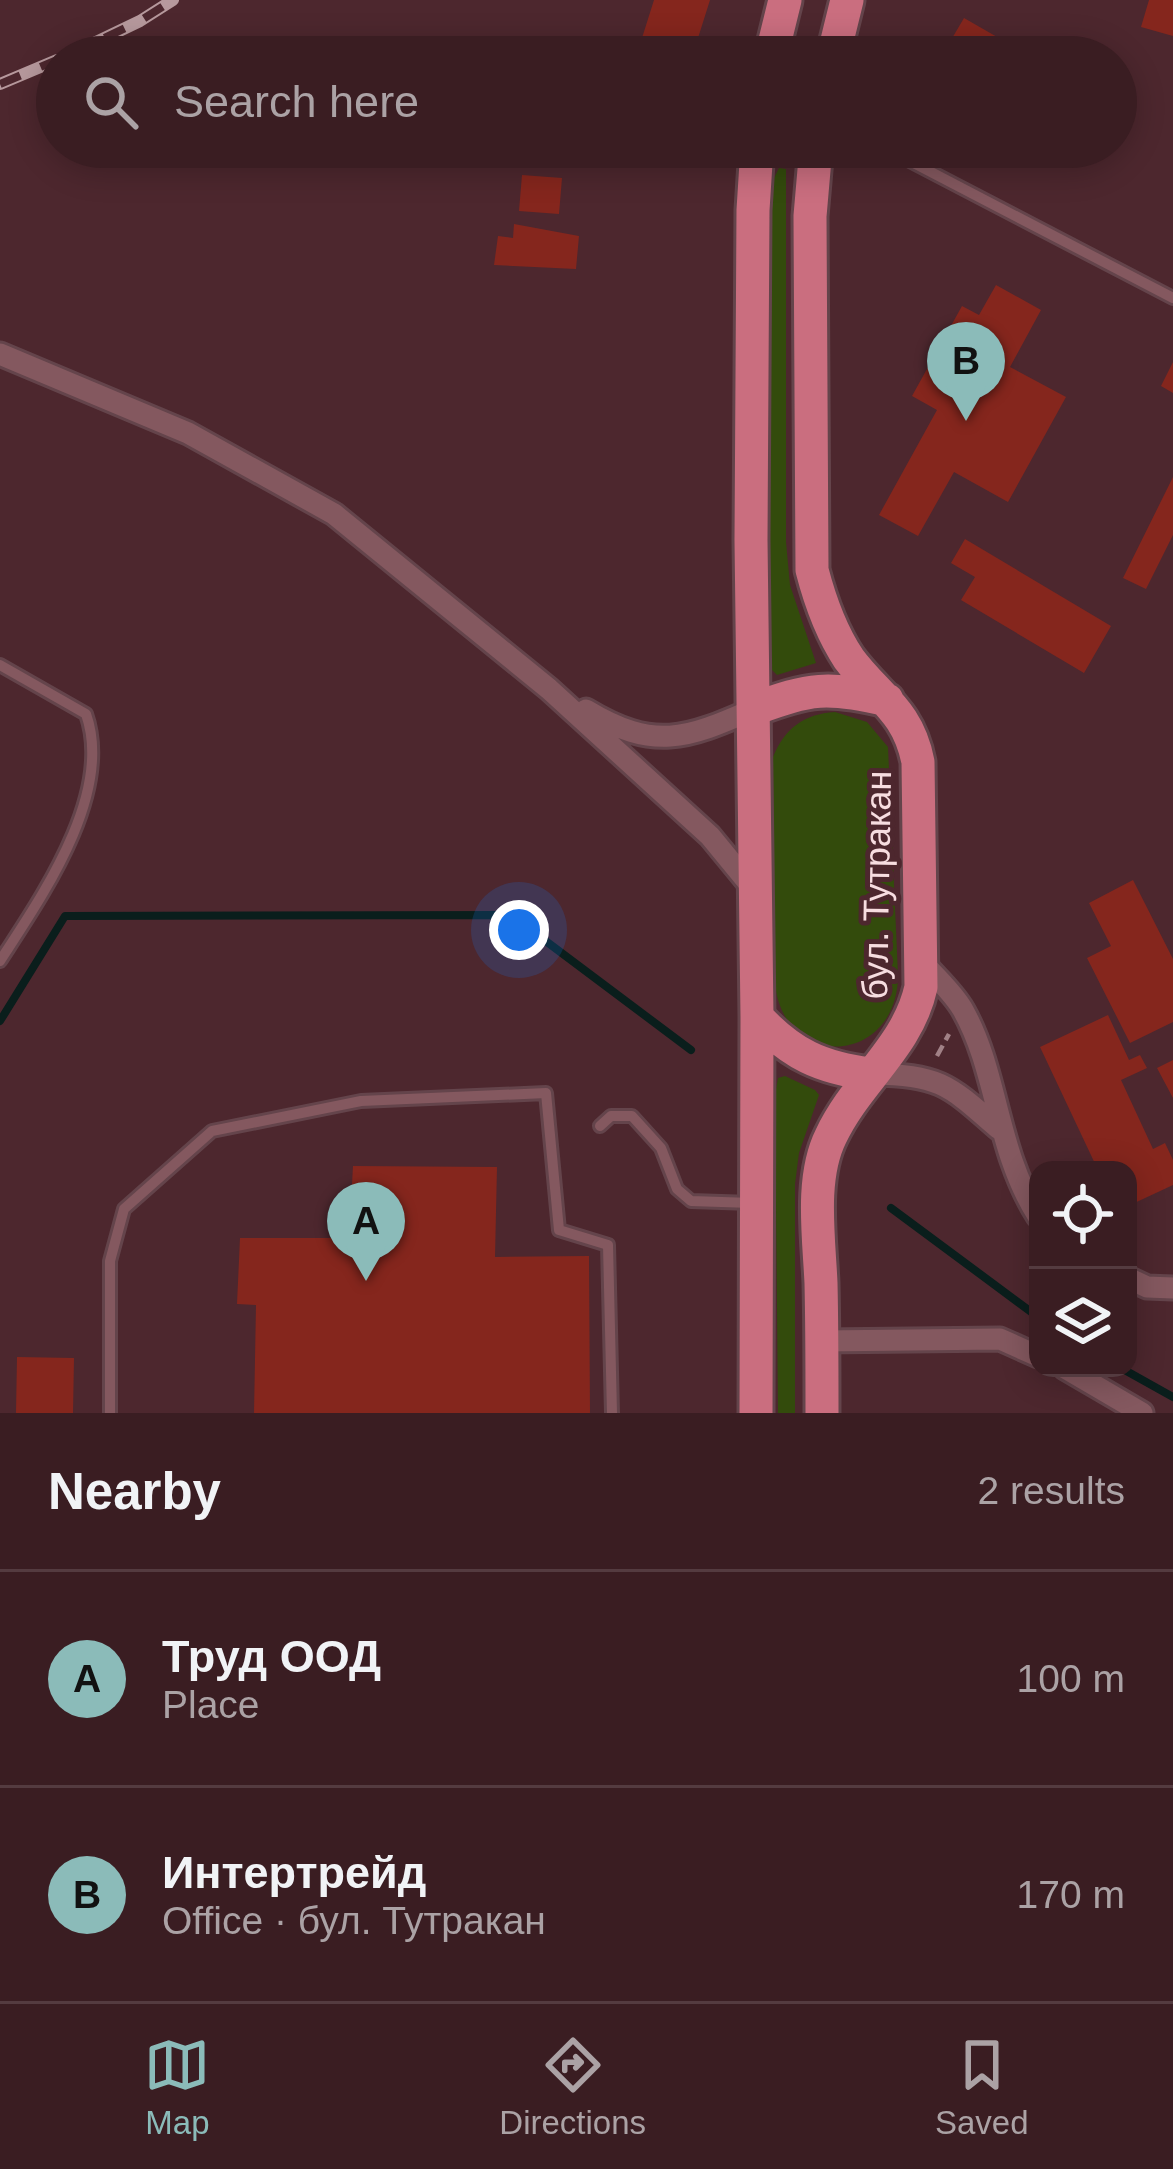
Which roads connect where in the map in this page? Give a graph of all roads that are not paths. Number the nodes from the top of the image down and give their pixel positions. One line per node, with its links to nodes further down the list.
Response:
1 (784, 0): 3 (main road)
2 (847, 0): 4 (main road)
3 (776, 36)
4 (838, 36)
5 (755, 168): 13 (main road)
6 (814, 168): 12 (main road, бул. Тутракан)
7 (923, 168): 8 (lane)
8 (1173, 298)
9 (0, 354): 11 (street)
10 (0, 664): 16 (lane)
11 (549, 688): 13 (street); 14 (street)
12 (888, 700): 13 (main road); 15 (main road, бул. Тутракан)
13 (754, 710): 14 (main road)
14 (756, 893): 17 (main road)
15 (919, 959): 18 (main road, бул. Тутракан); 20 (street)
16 (0, 961)
17 (757, 1017): 18 (main road); 22 (main road)
18 (871, 1074): 20 (street); 25 (main road, бул. Тутракан)
19 (600, 1126): 22 (lane)
20 (1000, 1129): 21 (street)
21 (1029, 1195)
22 (755, 1203): 30 (main road)
23 (1137, 1283): 24 (street)
24 (1173, 1288)
25 (822, 1341): 26 (street); 31 (main road, бул. Тутракан)
26 (1029, 1352)
27 (1080, 1377): 32 (street)
28 (110, 1413): 29 (lane)
29 (612, 1413)
30 (756, 1413)
31 (822, 1413)
32 (1142, 1413)

